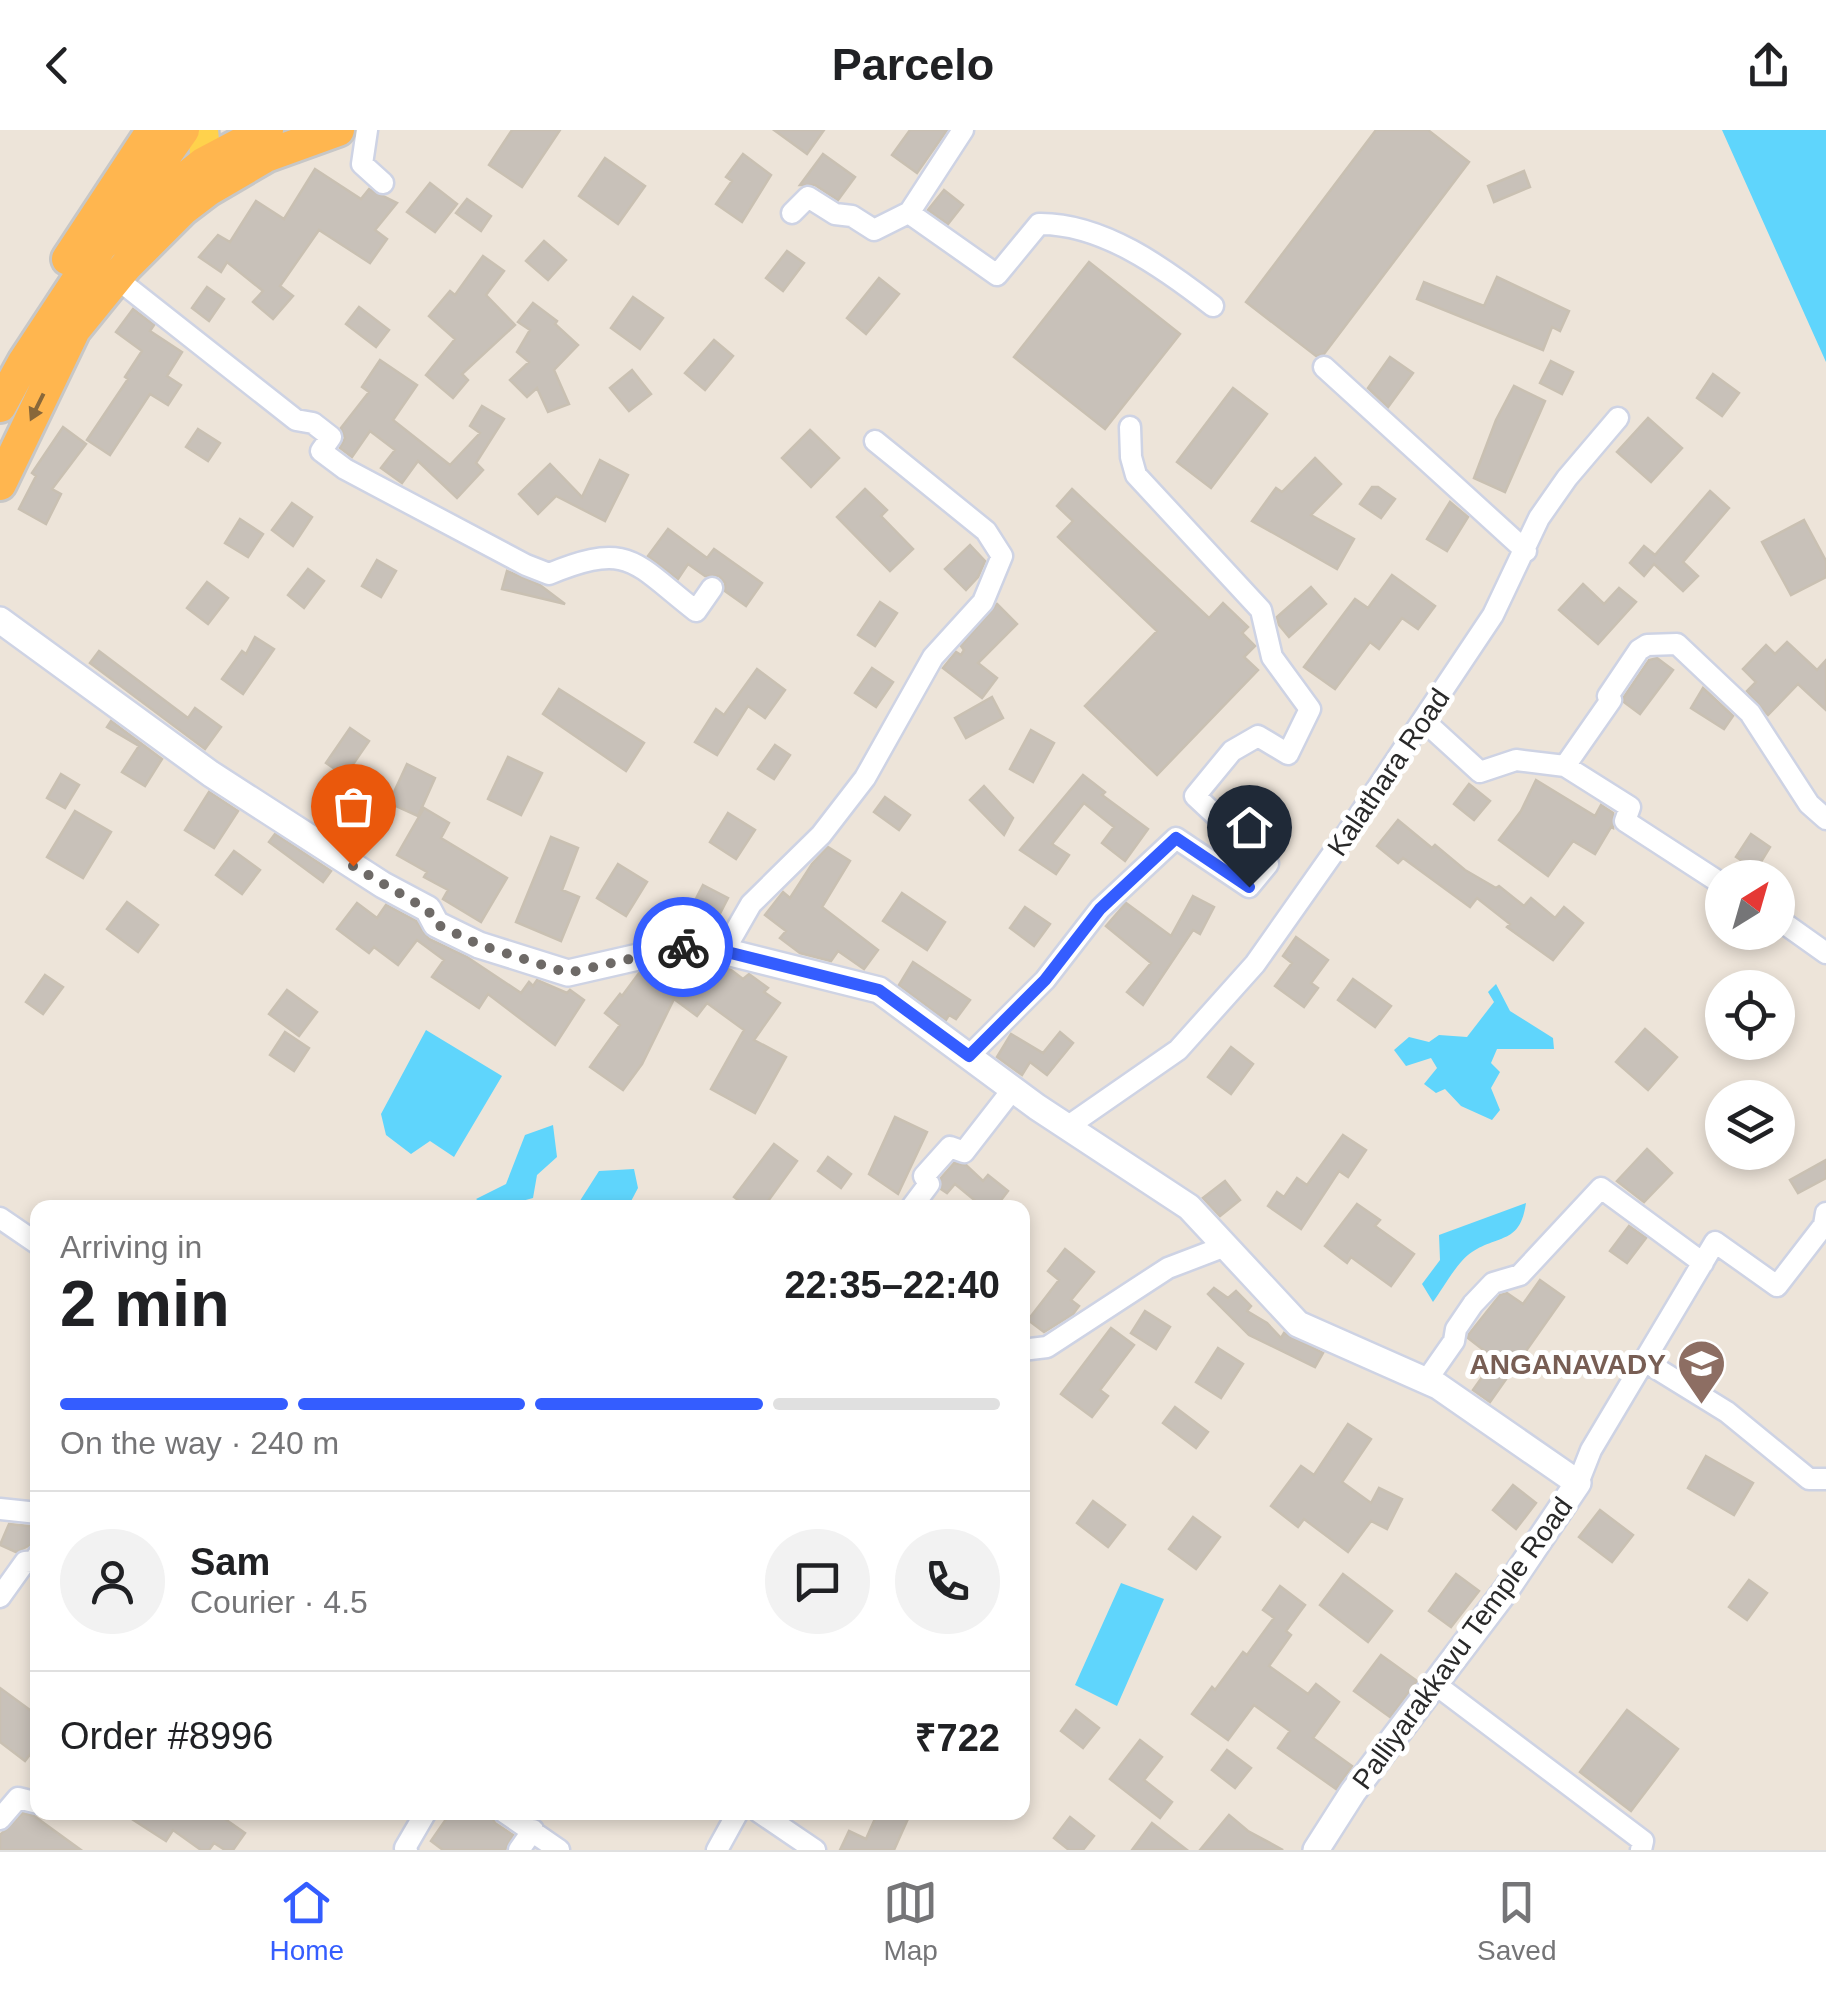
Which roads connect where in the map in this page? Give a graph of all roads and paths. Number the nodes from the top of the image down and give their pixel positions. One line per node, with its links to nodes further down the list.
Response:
1 (154, 130): 14 (highway)
2 (183, 130): 11 (highway)
3 (267, 130): 7 (highway)
4 (338, 130): 7 (highway)
5 (367, 130): 8 (street)
6 (962, 130): 9 (street)
7 (217, 157): 11 (highway); 12 (highway)
8 (383, 183)
9 (910, 212): 10 (street); 13 (street)
10 (792, 213)
11 (101, 245): 14 (highway)
12 (116, 278): 20 (highway, one-way to 20); 22 (street)
13 (1212, 306)
14 (24, 362): 16 (highway)
15 (1324, 367): 21 (street)
16 (0, 406)
17 (1618, 418): 21 (street, Kalathara Road)
18 (1130, 427): 31 (street)
19 (875, 441): 29 (street)
20 (0, 484)
21 (1526, 551): 24 (street, Kalathara Road)
22 (712, 588)
23 (0, 620): 29 (street, Palliyarakkavu Temple Road)
24 (1423, 720): 25 (street); 33 (street, Kalathara Road)
25 (1566, 766): 26 (street); 27 (street)
26 (1826, 819)
27 (1705, 873)
28 (1795, 931): 30 (street)
29 (724, 951): 31 (street, Palliyarakkavu Temple Road)
30 (1826, 953)
31 (969, 1056): 32 (street, Palliyarakkavu Temple Road)
32 (1013, 1089): 33 (street, Palliyarakkavu Temple Road); 34 (street)
33 (1067, 1127): 38 (street, Palliyarakkavu Temple Road)
34 (917, 1200)
35 (1826, 1213): 39 (street)
36 (0, 1218): 37 (street)
37 (30, 1239)
38 (1223, 1247): 40 (street); 42 (street, Palliyarakkavu Temple Road)
39 (1702, 1263): 41 (street); 42 (street)
40 (1030, 1349)
41 (1646, 1362): 43 (street); 44 (street)
42 (1426, 1380): 44 (street, Palliyarakkavu Temple Road)
43 (1826, 1479)
44 (1578, 1483): 49 (street, Palliyarakkavu Temple Road)
45 (0, 1509): 46 (street)
46 (30, 1512)
47 (30, 1562): 48 (street)
48 (0, 1597)
49 (1435, 1684): 62 (street, Palliyarakkavu Temple Road); 63 (street)
50 (30, 1802): 51 (street)
51 (0, 1818)
52 (421, 1820): 57 (street)
53 (516, 1820): 56 (street)
54 (734, 1820): 60 (street)
55 (771, 1820): 61 (street)
56 (532, 1830): 58 (street); 59 (street)
57 (408, 1850)
58 (519, 1850)
59 (558, 1850)
60 (717, 1850)
61 (815, 1850)
62 (1316, 1850)
63 (1641, 1850)

